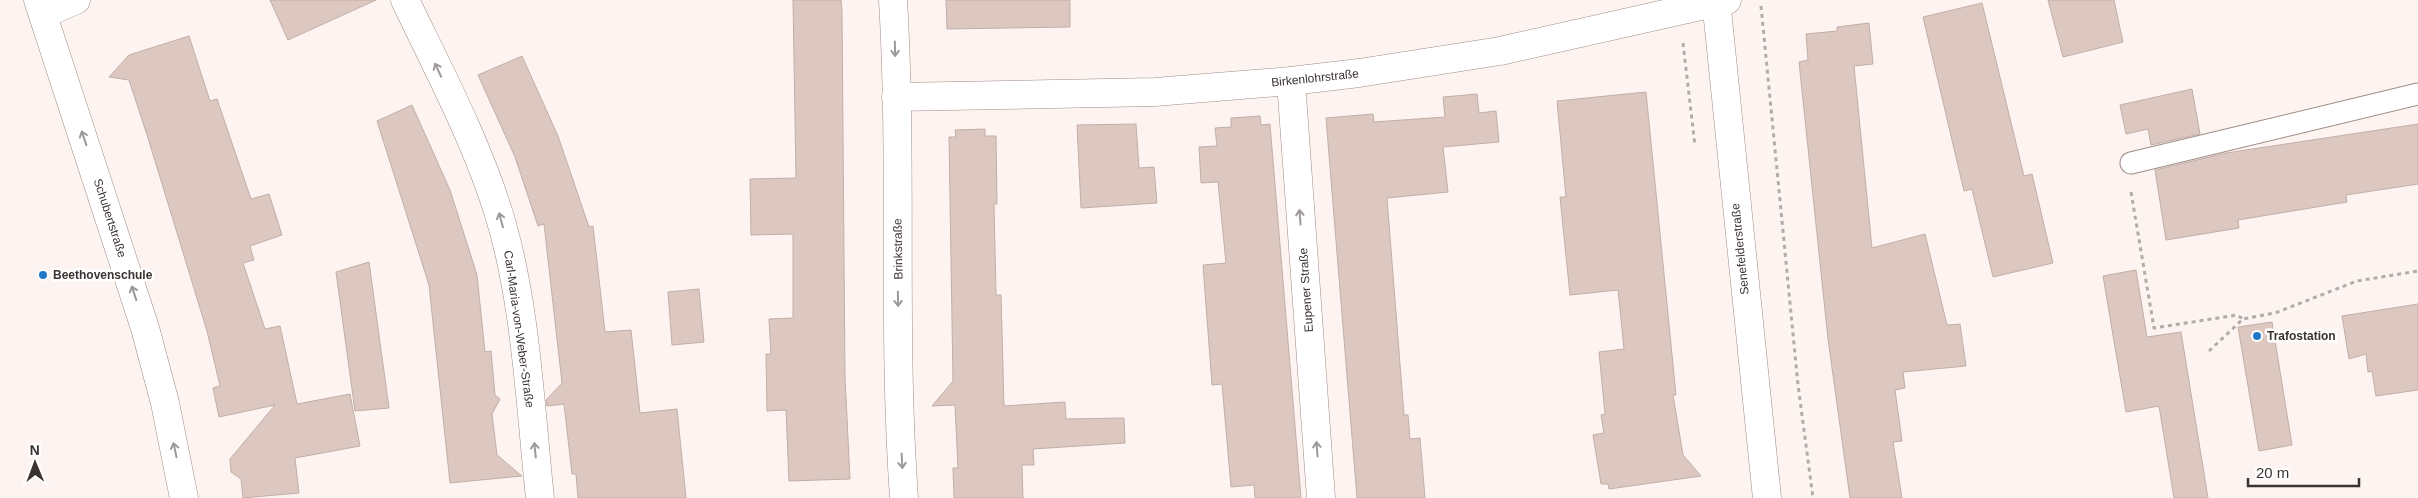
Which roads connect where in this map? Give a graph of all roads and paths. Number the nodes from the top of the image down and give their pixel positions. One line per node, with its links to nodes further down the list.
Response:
1 (76, 0): 6 (street)
2 (405, 0): 15 (street, Carl-Maria-von-Weber-Straße, one-way to 2)
3 (893, 0): 9 (street, Brinkstraße, one-way to 9)
4 (1760, 0): 19 (path)
5 (1720, 1): 7 (street, Birkenlohrstraße); 18 (street, Senefelderstraße)
6 (41, 7): 14 (street, Schubertstraße, one-way to 6)
7 (1290, 81): 9 (street, Birkenlohrstraße); 17 (street, Eupener Straße, one-way to 7)
8 (2418, 94): 10 (lane)
9 (896, 97): 16 (street, Brinkstraße, one-way to 16)
10 (2131, 163): 12 (path)
11 (2418, 271): 12 (path)
12 (2243, 319): 13 (path)
13 (2209, 351)
14 (184, 498)
15 (540, 498)
16 (904, 498)
17 (1321, 498)
18 (1767, 498)
19 (1812, 498)

